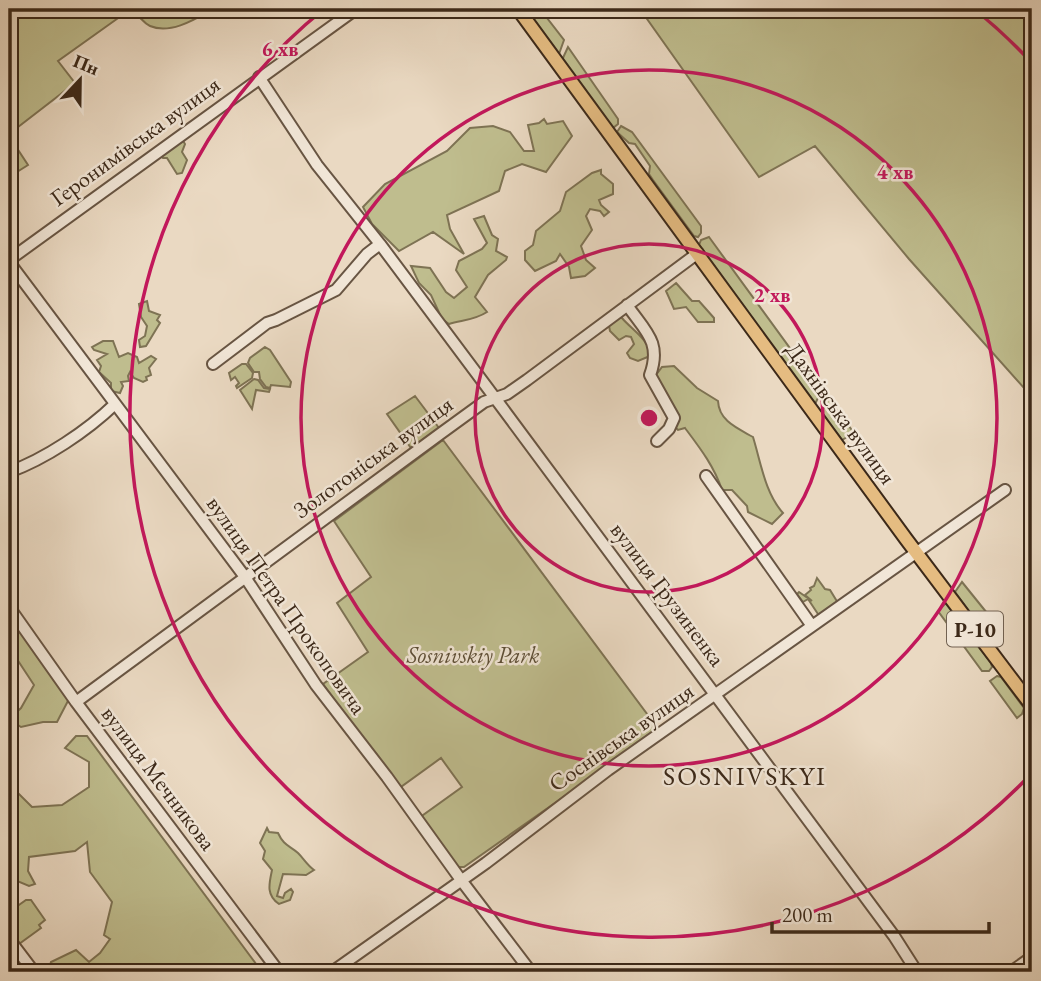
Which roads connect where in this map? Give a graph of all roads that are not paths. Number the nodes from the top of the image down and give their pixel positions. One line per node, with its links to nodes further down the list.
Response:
1 (356, 9): 3 (street, Геронимівська вулиця)
2 (518, 9): 5 (main road, Дахнівська вулиця / Р-10)
3 (259, 77): 4 (street, вулиця Грузиненка); 6 (street, Геронимівська вулиця)
4 (380, 244): 8 (street); 9 (street, вулиця Грузиненка)
5 (698, 253): 7 (street, Золотоніська вулиця); 15 (main road, Дахнівська вулиця / Р-10)
6 (9, 261): 10 (street, вулиця Петра Прокоповича)
7 (627, 305): 9 (street, Золотоніська вулиця); 11 (street)
8 (214, 365)
9 (495, 397): 16 (street, Золотоніська вулиця); 19 (street, вулиця Грузиненка)
10 (115, 404): 12 (street); 16 (street, вулиця Петра Прокоповича)
11 (657, 441)
12 (9, 472)
13 (706, 476): 18 (street)
14 (1005, 490): 15 (street, Соснівська вулиця)
15 (916, 553): 18 (street, Соснівська вулиця); 21 (main road, Дахнівська вулиця / Р-10)
16 (244, 577): 20 (street, Золотоніська вулиця); 22 (street, вулиця Петра Прокоповича)
17 (9, 607): 20 (street, вулиця Мечникова)
18 (812, 626): 19 (street, Соснівська вулиця)
19 (717, 695): 22 (street, Соснівська вулиця); 29 (street, вулиця Грузиненка)
20 (76, 702): 26 (street, вулиця Мечникова)
21 (1032, 706)
22 (461, 880): 27 (street, Соснівська вулиця); 28 (street, вулиця Петра Прокоповича)
23 (9, 939): 25 (street)
24 (1032, 957): 30 (street)
25 (34, 972)
26 (279, 972)
27 (332, 972)
28 (531, 972)
29 (917, 972)
30 (1011, 972)

